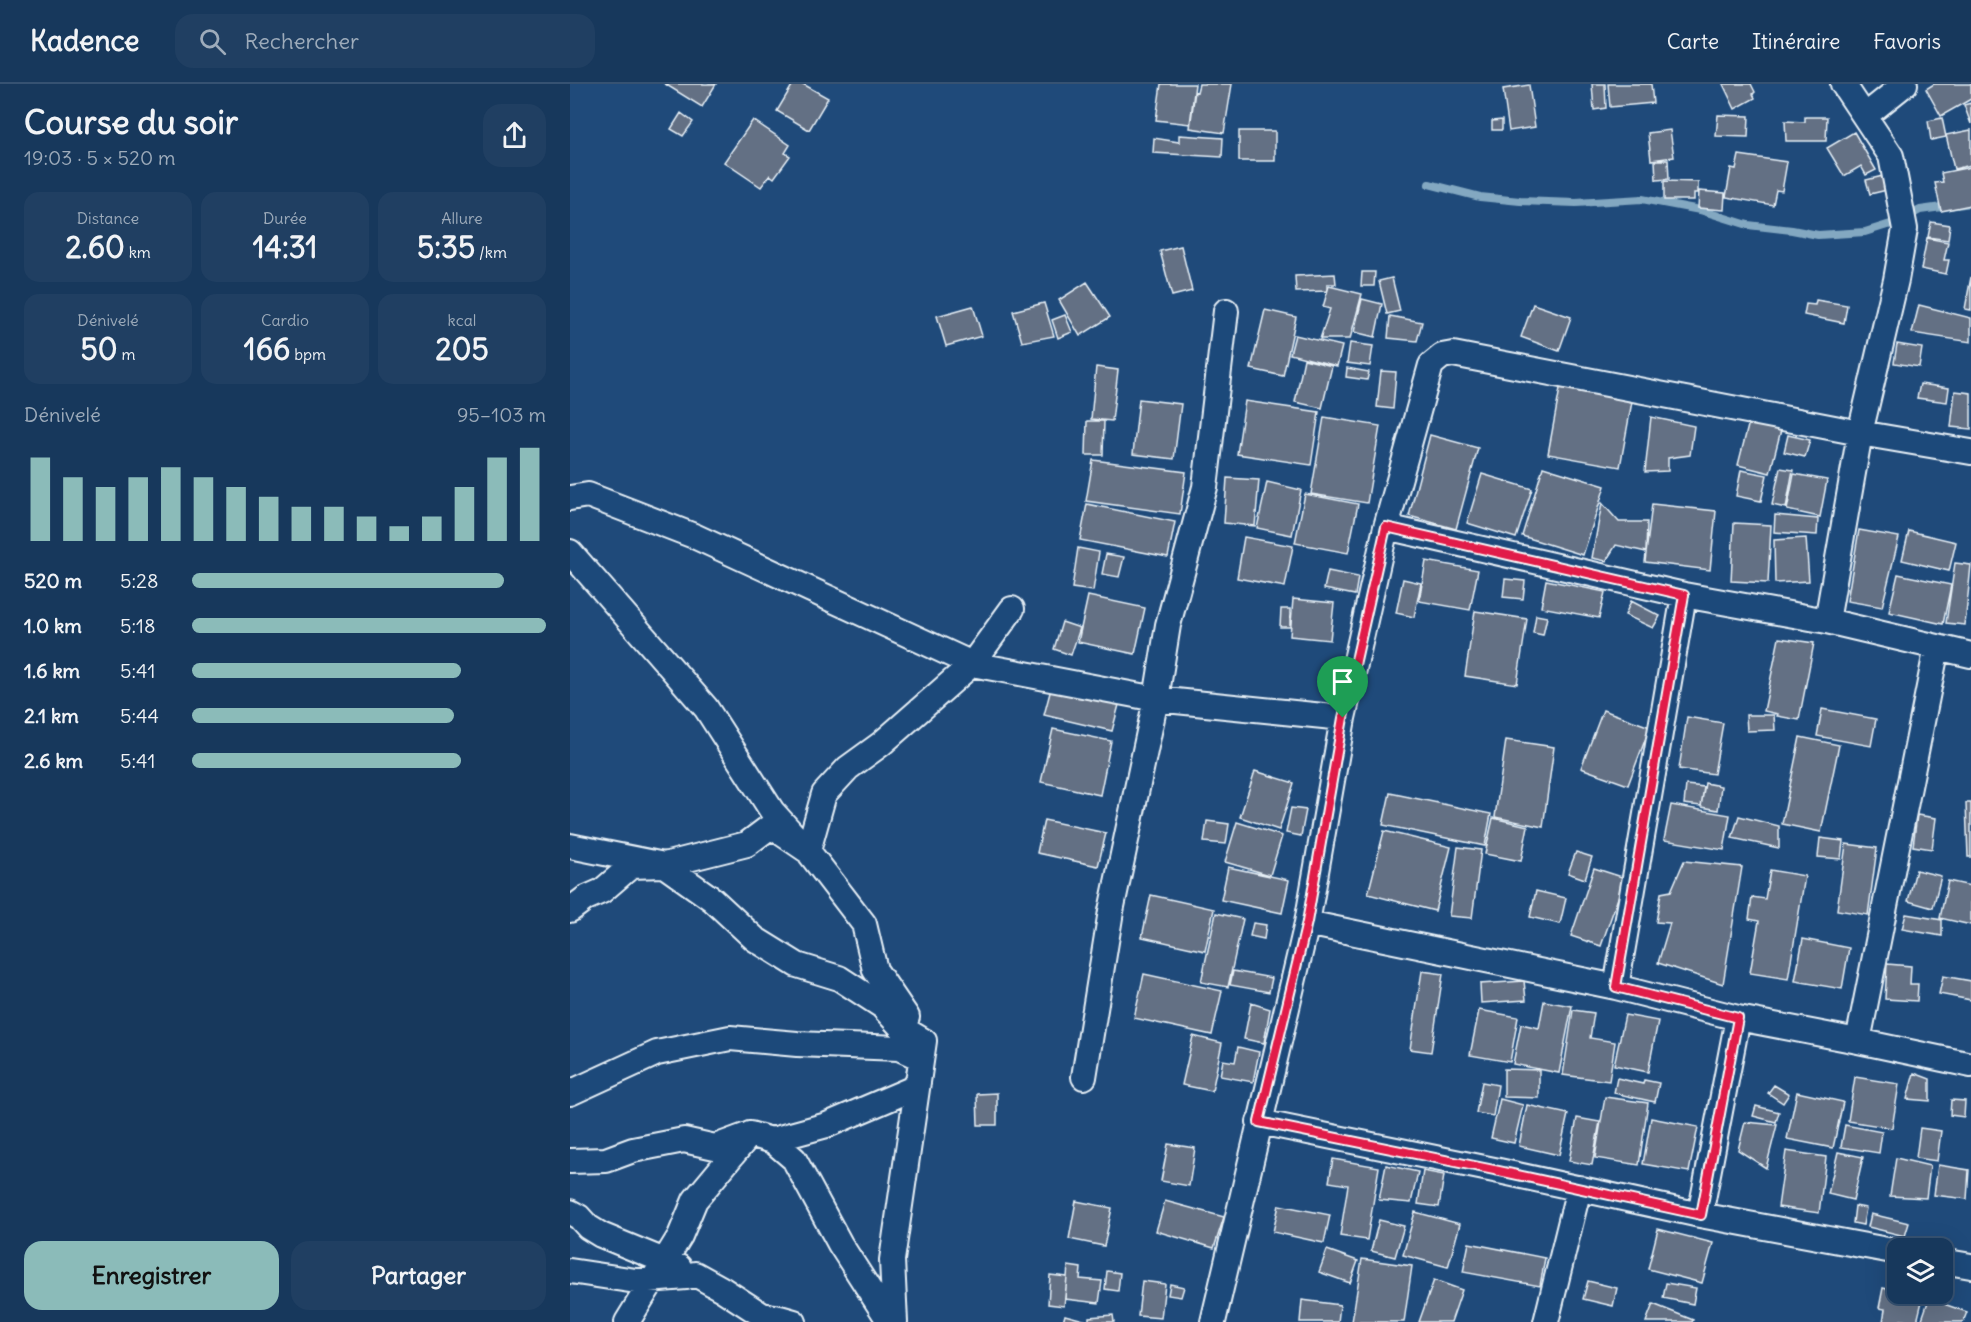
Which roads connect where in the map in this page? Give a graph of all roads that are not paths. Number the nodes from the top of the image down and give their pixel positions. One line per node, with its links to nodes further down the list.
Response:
1 (1843, 84): 3 (street)
2 (1905, 84): 3 (street)
3 (1865, 116): 5 (street)
4 (1226, 311): 16 (street)
5 (1860, 433): 6 (street); 8 (street); 12 (street)
6 (1971, 452)
7 (570, 498): 15 (street)
8 (1386, 527): 10 (street); 17 (street)
9 (570, 552): 19 (street)
10 (1684, 595): 12 (street); 23 (street)
11 (1012, 609): 15 (street)
12 (1827, 621): 13 (street)
13 (1937, 647): 14 (street); 26 (street)
14 (1971, 655)
15 (972, 664): 16 (street); 19 (street)
16 (1156, 699): 17 (street); 29 (street)
17 (1343, 718): 22 (street)
18 (570, 846): 20 (street)
19 (808, 851): 20 (street); 25 (street)
20 (664, 865): 21 (street); 25 (street)
21 (570, 910)
22 (1307, 922): 23 (street); 31 (street)
23 (1616, 987): 24 (street)
24 (1738, 1018): 26 (street); 36 (street)
25 (912, 1034): 28 (street)
26 (1858, 1041): 27 (street)
27 (1971, 1065)
28 (920, 1070): 30 (street); 32 (street); 45 (street)
29 (1084, 1077)
30 (570, 1093)
31 (1259, 1122): 34 (street); 46 (street)
32 (750, 1134): 33 (street); 40 (street); 44 (street)
33 (570, 1161)
34 (1580, 1188): 36 (street); 47 (street)
35 (570, 1212): 40 (street)
36 (1701, 1215): 37 (street)
37 (1887, 1250)
38 (1953, 1263): 39 (street)
39 (1971, 1266)
40 (660, 1270): 41 (street); 42 (street); 43 (street)
41 (570, 1271)
42 (627, 1322)
43 (794, 1322)
44 (890, 1322)
45 (895, 1322)
46 (1212, 1322)
47 (1546, 1322)

